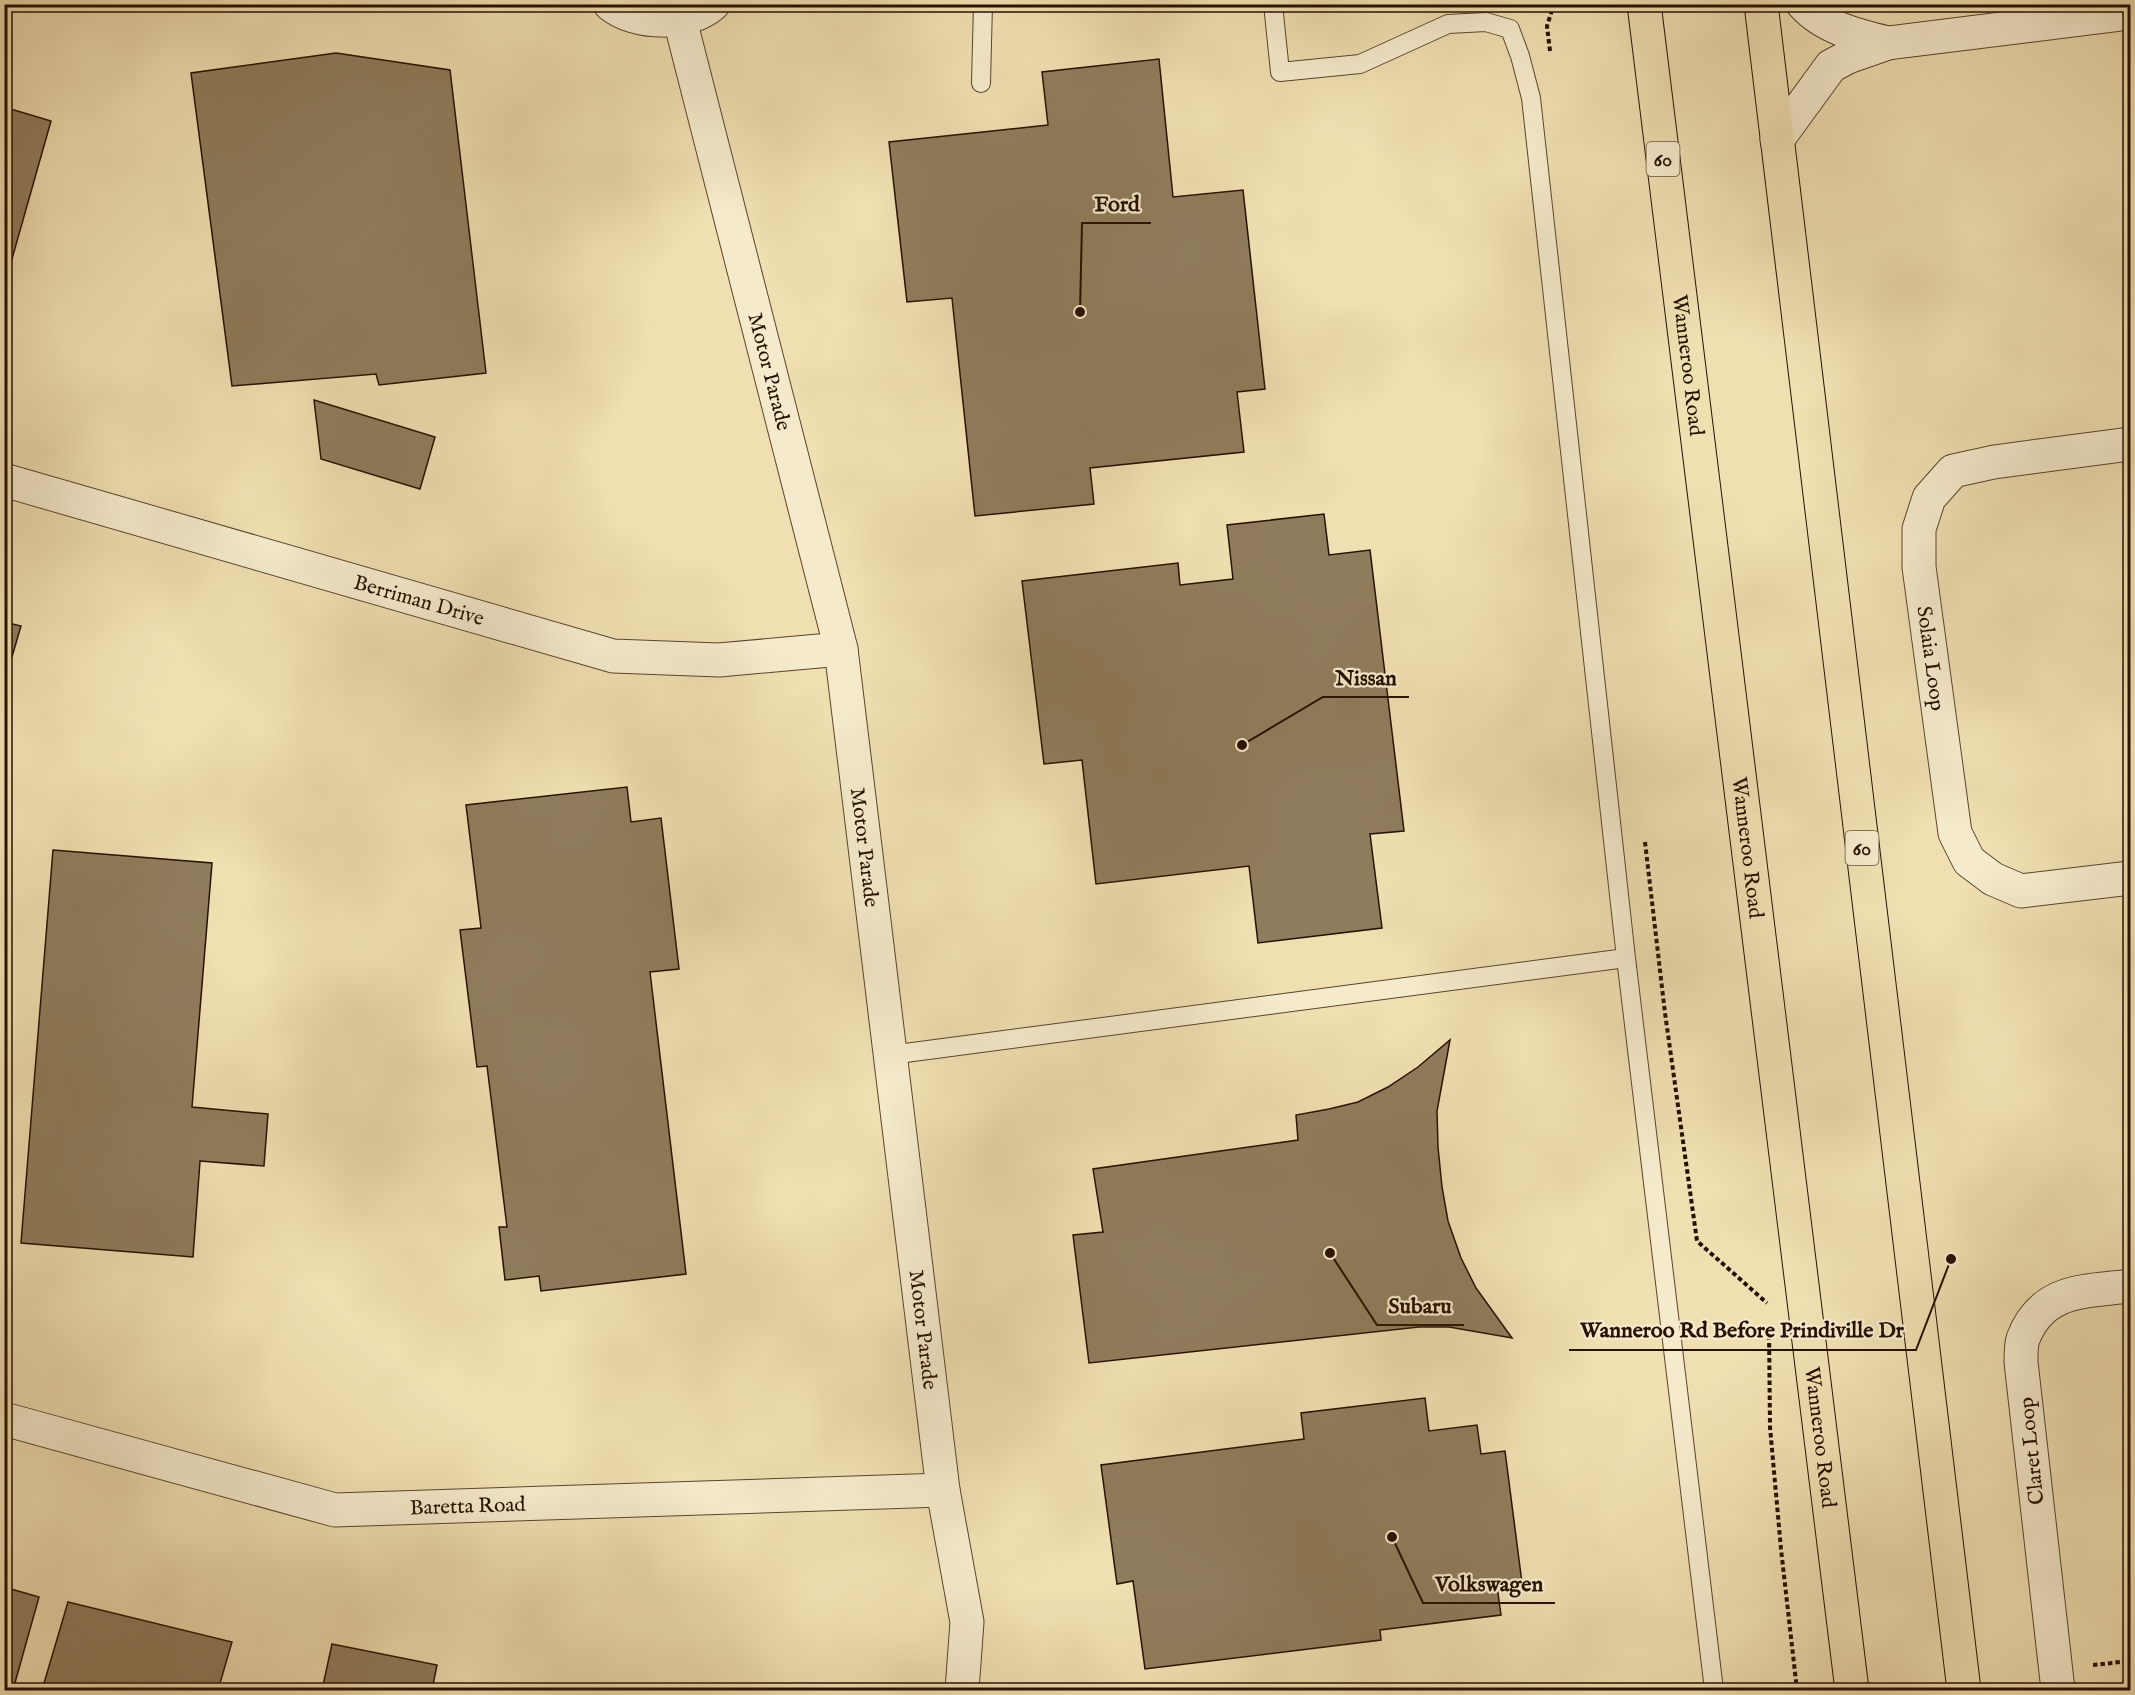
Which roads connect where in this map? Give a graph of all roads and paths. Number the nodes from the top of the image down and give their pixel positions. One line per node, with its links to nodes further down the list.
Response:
1 (610, 4): 10 (street)
2 (713, 4): 10 (street)
3 (983, 4): 13 (lane)
4 (1273, 4): 20 (lane)
5 (1554, 4): 12 (path)
6 (1761, 4): 14 (highway, 60)
7 (1803, 4): 11 (street)
8 (1643, 6): 32 (highway, Wanneroo Road / 60)
9 (2130, 13): 11 (street)
10 (680, 20): 17 (street, Motor Parade)
11 (1888, 43): 14 (street)
12 (1552, 61)
13 (981, 83)
14 (1777, 140): 33 (highway, 60)
15 (2130, 444): 19 (street, Solaia Loop)
16 (4, 480): 17 (street, Berriman Drive)
17 (841, 649): 21 (street, Motor Parade)
18 (1644, 840): 23 (path)
19 (2130, 878)
20 (1626, 958): 21 (lane); 30 (lane)
21 (890, 1055): 26 (street, Motor Parade)
22 (2130, 1286): 34 (street, Claret Loop)
23 (1768, 1304)
24 (1769, 1326): 31 (path)
25 (4, 1419): 26 (street, Baretta Road)
26 (943, 1490): 29 (street, Motor Parade)
27 (2130, 1661): 28 (path)
28 (2093, 1665)
29 (962, 1690)
30 (1714, 1690)
31 (1797, 1690)
32 (1852, 1690)
33 (1964, 1690)
34 (2058, 1690)

